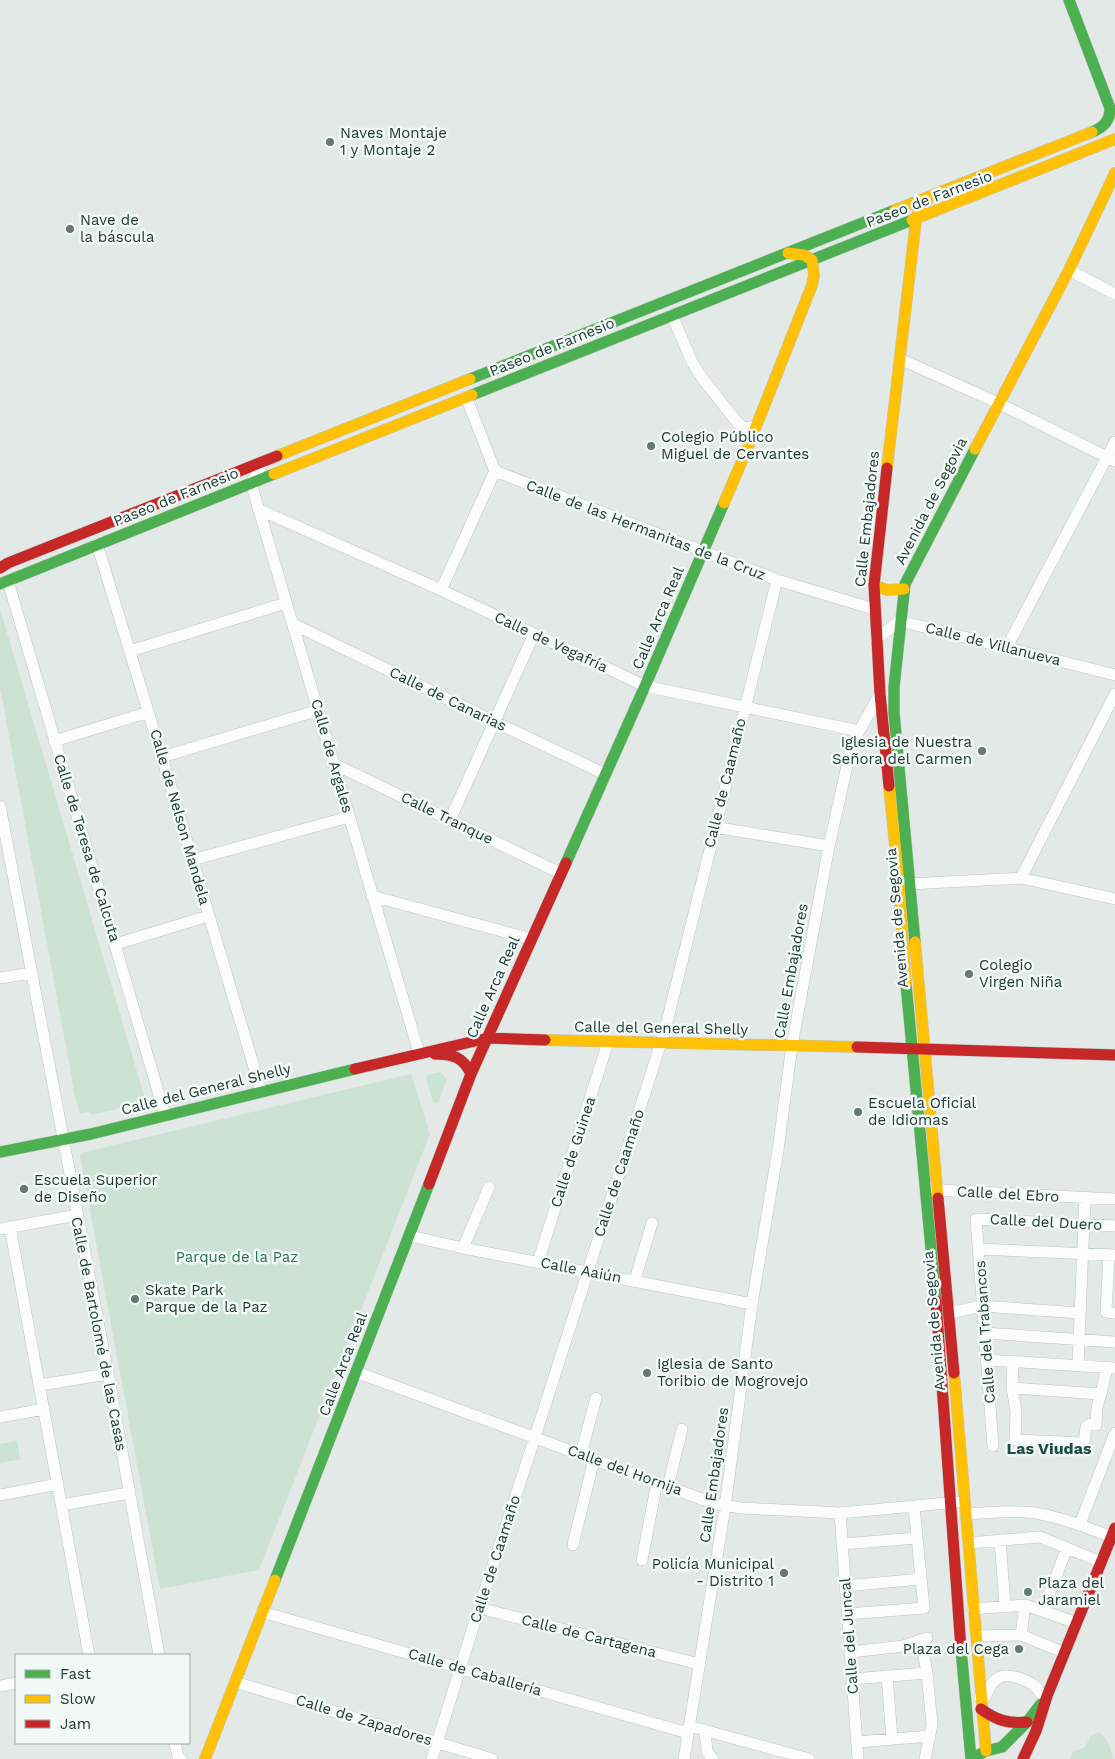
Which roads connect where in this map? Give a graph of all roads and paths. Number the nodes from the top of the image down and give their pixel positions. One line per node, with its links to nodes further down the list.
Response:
1 (1069, 0): 4 (main road)
2 (1079, 0): 3 (main road)
3 (1115, 91)
4 (1098, 129): 5 (main road); 8 (main road, Paseo de Farnesio)
5 (1115, 130)
6 (1115, 139): 9 (main road, Paseo de Farnesio)
7 (1115, 173): 12 (main road, Avenida de Segovia)
8 (930, 197): 9 (main road, Calle Embajadores); 10 (main road, Paseo de Farnesio)
9 (916, 220): 11 (main road, Paseo de Farnesio); 15 (main road, Calle Embajadores)
10 (788, 253): 11 (main road); 21 (main road, Paseo de Farnesio)
11 (812, 260): 14 (main road, Paseo de Farnesio); 18 (main road, Calle Arca Real)
12 (1069, 270): 13 (street); 17 (main road, Avenida de Segovia)
13 (1115, 294)
14 (672, 315): 16 (main road, Paseo de Farnesio); 18 (street)
15 (900, 359): 17 (street); 30 (main road, Calle Embajadores)
16 (466, 397): 22 (street); 23 (main road, Paseo de Farnesio)
17 (998, 404): 20 (street); 31 (main road, Avenida de Segovia)
18 (757, 426): 26 (main road, Calle Arca Real)
19 (1115, 442): 20 (street)
20 (1111, 459): 39 (street)
21 (263, 462): 23 (street); 27 (main road, Paseo de Farnesio)
22 (495, 471): 26 (street, Calle de las Hermanitas de la Cruz); 32 (street)
23 (251, 483): 24 (street, Calle de Argales); 25 (main road, Paseo de Farnesio)
24 (258, 509): 32 (street, Calle de Vegafría); 33 (street, Calle de Argales)
25 (97, 544): 29 (main road, Paseo de Farnesio); 40 (street, Calle de Nelson Mandela)
26 (703, 552): 28 (street, Calle de las Hermanitas de la Cruz); 42 (main road, Calle Arca Real)
27 (0, 568)
28 (777, 580): 34 (street, Calle de las Hermanitas de la Cruz); 45 (street, Calle de Caamaño)
29 (4, 582): 50 (street, Calle de Teresa de Calcuta)
30 (874, 585): 31 (main road); 34 (main road, Calle Embajadores)
31 (904, 589): 35 (main road, Avenida de Segovia)
32 (441, 590): 37 (street, Calle de Vegafría)
33 (286, 604): 36 (street, Calle de Argales); 40 (street)
34 (874, 609): 38 (main road, Calle Embajadores)
35 (900, 621): 38 (street); 39 (street, Calle de Villanueva); 62 (main road, Avenida de Segovia)
36 (293, 624): 46 (street, Calle de Argales); 48 (street, Calle de Canarias)
37 (534, 634): 42 (street, Calle de Vegafría); 48 (street)
38 (876, 638): 43 (main road, Calle Embajadores)
39 (1007, 647): 41 (street, Calle de Villanueva)
40 (130, 651): 47 (street, Calle de Nelson Mandela)
41 (1115, 675)
42 (645, 686): 45 (street, Calle de Vegafría); 53 (main road, Calle Arca Real)
43 (880, 694): 49 (street, Calle Embajadores); 74 (main road, Avenida de Segovia)
44 (1115, 694): 61 (street)
45 (744, 708): 49 (street, Calle de Vegafría); 57 (street, Calle de Caamaño)
46 (318, 710): 51 (street); 52 (street, Calle de Argales)
47 (148, 712): 50 (street); 51 (street, Calle de Nelson Mandela)
48 (495, 722): 53 (street, Calle de Canarias); 56 (street)
49 (859, 731): 58 (street, Calle Embajadores)
50 (54, 741): 67 (street, Calle de Teresa de Calcuta)
51 (162, 757): 59 (street, Calle de Nelson Mandela)
52 (334, 764): 55 (street, Calle de Argales); 56 (street, Calle Tranque)
53 (605, 774): 60 (main road, Calle Arca Real)
54 (0, 806): 68 (street, Calle de Bartolomé de las Casas)
55 (349, 817): 59 (street); 63 (street, Calle de Argales)
56 (450, 820): 60 (street, Calle Tranque)
57 (714, 827): 58 (street); 72 (street, Calle de Caamaño)
58 (829, 846): 73 (street, Calle Embajadores)
59 (192, 860): 65 (street, Calle de Nelson Mandela)
60 (560, 873): 66 (main road, Calle Arca Real)
61 (1021, 878): 62 (street); 64 (street)
62 (909, 884): 75 (main road, Avenida de Segovia)
63 (372, 896): 66 (street); 76 (street, Calle de Argales)
64 (1115, 899)
65 (208, 916): 67 (street); 79 (street, Calle de Nelson Mandela)
66 (531, 940): 70 (main road, Calle Arca Real)
67 (116, 944): 80 (street, Calle de Teresa de Calcuta)
68 (31, 973): 69 (street); 81 (street, Calle de Bartolomé de las Casas)
69 (0, 978)
70 (488, 1038): 71 (main road, Calle del General Shelly); 76 (main road, Calle del General Shelly); 78 (main road, Calle Arca Real)
71 (608, 1042): 72 (main road, Calle del General Shelly); 99 (street, Calle de Guinea)
72 (660, 1043): 73 (main road, Calle del General Shelly); 100 (street, Calle de Caamaño)
73 (792, 1045): 74 (main road, Calle del General Shelly); 103 (street, Calle Embajadores)
74 (911, 1048): 75 (main road, Calle del General Shelly); 83 (main road, Avenida de Segovia)
75 (924, 1048): 77 (main road, Calle del General Shelly); 85 (main road, Avenida de Segovia)
76 (419, 1053): 78 (main road, Calle del General Shelly); 79 (main road, Calle del General Shelly)
77 (1115, 1055)
78 (471, 1074): 94 (main road, Calle Arca Real)
79 (261, 1091): 80 (main road, Calle del General Shelly)
80 (165, 1115): 81 (main road, Calle del General Shelly)
81 (63, 1140): 82 (main road, Calle del General Shelly); 88 (street, Calle de Bartolomé de las Casas)
82 (0, 1152)
83 (923, 1160): 85 (street, Calle del Ebro); 135 (main road, Avenida de Segovia)
84 (489, 1187): 95 (street)
85 (938, 1190): 86 (street, Calle del Ebro); 105 (main road, Avenida de Segovia)
86 (1084, 1198): 87 (street, Calle del Ebro); 91 (street)
87 (1115, 1199)
88 (77, 1215): 93 (street); 116 (street, Calle de Bartolomé de las Casas)
89 (976, 1219): 91 (street, Calle del Duero); 96 (street, Calle del Trabancos)
90 (652, 1224): 101 (street)
91 (1083, 1224): 92 (street, Calle del Duero); 97 (street)
92 (1115, 1226)
93 (5, 1228): 117 (street)
94 (410, 1236): 95 (street, Calle Aaiún); 115 (main road, Calle Arca Real)
95 (463, 1248): 99 (street, Calle Aaiún)
96 (979, 1249): 97 (street); 104 (street, Calle del Trabancos)
97 (1082, 1253): 98 (street); 106 (street)
98 (1112, 1255): 102 (street)
99 (538, 1262): 100 (street, Calle Aaiún)
100 (588, 1271): 101 (street, Calle Aaiún); 125 (street, Calle de Caamaño)
101 (635, 1280): 103 (street, Calle Aaiún)
102 (1112, 1281): 107 (street)
103 (752, 1304): 138 (street, Calle Embajadores)
104 (982, 1306): 105 (street); 106 (street); 108 (street, Calle del Trabancos)
105 (949, 1313): 134 (main road, Avenida de Segovia)
106 (1080, 1313): 109 (street)
107 (1115, 1313)
108 (984, 1334): 109 (street); 111 (street, Calle del Trabancos)
109 (1079, 1340): 110 (street); 113 (street)
110 (1115, 1342)
111 (986, 1360): 112 (street); 126 (street, Calle del Trabancos)
112 (1013, 1361): 113 (street); 118 (street)
113 (1078, 1365): 114 (street)
114 (1111, 1367): 119 (street)
115 (356, 1372): 125 (street, Calle del Hornija); 158 (main road, Calle Arca Real)
116 (108, 1374): 117 (street); 132 (street, Calle de Bartolomé de las Casas)
117 (40, 1385): 121 (street)
118 (1012, 1388): 119 (street); 119 (street)
119 (1101, 1394)
120 (596, 1398): 127 (street)
121 (44, 1409): 122 (street); 130 (street)
122 (0, 1417)
123 (682, 1429): 131 (street)
124 (1115, 1433): 129 (street)
125 (535, 1437): 127 (street, Calle del Hornija); 155 (street, Calle de Caamaño)
126 (993, 1446)
127 (581, 1454): 128 (street, Calle del Hornija)
128 (594, 1459): 131 (street, Calle del Hornija); 146 (street)
129 (1110, 1462): 141 (street)
130 (58, 1484): 133 (street); 136 (street)
131 (662, 1484): 138 (street, Calle del Hornija); 149 (street)
132 (129, 1493): 136 (street); 166 (street, Calle de Bartolomé de las Casas)
133 (0, 1495)
134 (964, 1501): 135 (street, Calle del Hornija); 140 (main road, Avenida de Segovia)
135 (951, 1502): 137 (street, Calle del Hornija); 198 (main road, Avenida de Segovia)
136 (62, 1505): 165 (street)
137 (914, 1506): 139 (street, Calle del Hornija); 142 (street)
138 (726, 1507): 139 (street, Calle del Hornija); 167 (street, Calle Embajadores)
139 (840, 1513): 147 (street, Calle del Juncal)
140 (966, 1514): 141 (street); 145 (main road, Avenida de Segovia)
141 (1080, 1524): 144 (street)
142 (917, 1538): 147 (street); 151 (street)
143 (1000, 1540): 145 (street); 148 (street); 154 (street)
144 (1112, 1541): 150 (main road)
145 (968, 1543): 156 (main road, Avenida de Segovia)
146 (573, 1544)
147 (842, 1544): 152 (street, Calle del Juncal)
148 (1067, 1548): 150 (street); 157 (street)
149 (642, 1560)
150 (1101, 1562): 160 (main road)
151 (921, 1579): 152 (street); 159 (street)
152 (845, 1586): 159 (street, Calle del Juncal)
153 (1025, 1604): 154 (street); 157 (street); 161 (street)
154 (1005, 1605): 156 (street)
155 (479, 1608): 167 (street, Calle de Cartagena); 168 (street, Calle de Caamaño)
156 (973, 1609): 162 (main road, Avenida de Segovia)
157 (1043, 1610): 160 (street)
158 (262, 1612): 168 (street, Calle de Caballería); 172 (main road, Calle Arca Real)
159 (848, 1614): 163 (street, Calle del Juncal)
160 (1077, 1623): 164 (main road)
161 (1021, 1635): 162 (street); 164 (street)
162 (976, 1636): 176 (main road, Avenida de Segovia)
163 (851, 1652): 169 (street); 171 (street, Calle del Juncal)
164 (1065, 1653): 175 (main road)
165 (89, 1654)
166 (159, 1654)
167 (699, 1664): 179 (street, Calle Embajadores)
168 (460, 1668): 179 (street, Calle de Caballería); 184 (street, Calle de Caamaño)
169 (927, 1673): 170 (street); 181 (street)
170 (887, 1676): 171 (street); 182 (street)
171 (852, 1679): 183 (street, Calle del Juncal)
172 (235, 1682): 184 (street, Calle de Zapadores); 190 (main road, Calle Arca Real)
173 (15, 1683): 174 (street)
174 (0, 1686)
175 (1043, 1694): 176 (street); 178 (main road); 200 (main road)
176 (980, 1697): 177 (main road, Avenida de Segovia)
177 (982, 1709): 178 (main road); 187 (main road, Avenida de Segovia)
178 (1026, 1722): 186 (main road)
179 (689, 1730): 180 (street, Calle de Caballería); 193 (street, Calle Embajadores)
180 (705, 1731): 188 (street, Calle de Caballería); 194 (street)
181 (930, 1736): 182 (street); 197 (street)
182 (892, 1739): 183 (street)
183 (857, 1742): 196 (street, Calle del Juncal)
184 (437, 1743): 191 (street, Calle de Caamaño); 192 (street, Calle de Zapadores)
185 (175, 1744): 189 (street)
186 (1002, 1747): 187 (main road); 199 (main road)
187 (986, 1755): 198 (main road)
188 (786, 1756): 195 (street, Calle de Caballería)
189 (181, 1759)
190 (205, 1759)
191 (432, 1759)
192 (492, 1759)
193 (684, 1759)
194 (713, 1759)
195 (810, 1759)
196 (858, 1759)
197 (925, 1759)
198 (971, 1759)
199 (1017, 1759)
200 (1023, 1759)

